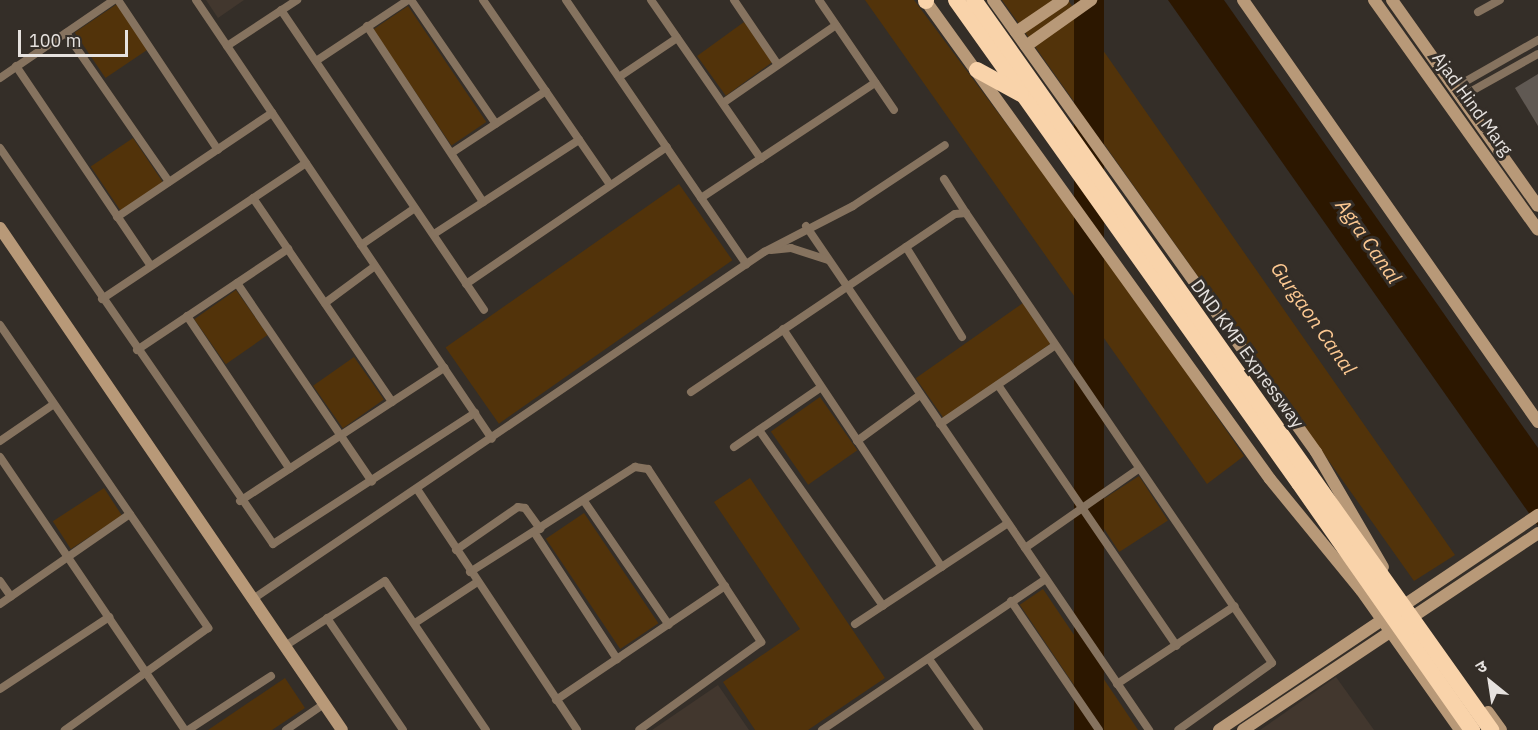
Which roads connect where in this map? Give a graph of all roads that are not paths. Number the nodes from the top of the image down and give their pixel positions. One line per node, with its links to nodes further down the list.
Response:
1 (116, 0): 25 (street); 49 (street)
2 (196, 0): 28 (street)
3 (297, 0): 20 (street)
4 (410, 0): 23 (street); 44 (street)
5 (483, 0): 38 (street)
6 (566, 0): 35 (street)
7 (651, 0): 26 (street)
8 (734, 0): 32 (street)
9 (819, 0): 22 (street)
10 (925, 0): 34 (street)
11 (956, 0): 40 (highway, DND KMP Expressway)
12 (974, 0): 106 (highway, DND KMP Expressway)
13 (993, 0): 24 (street)
14 (1063, 0): 24 (street)
15 (1091, 0): 29 (street)
16 (1243, 0): 95 (street)
17 (1374, 0): 65 (street, Ajad Hind Marg)
18 (1392, 0): 39 (street)
19 (1500, 0): 21 (street)
20 (281, 10): 28 (street); 31 (street)
21 (1478, 12)
22 (836, 26): 32 (street); 37 (street)
23 (366, 27): 31 (street); 50 (street)
24 (1016, 32): 29 (street)
25 (66, 33): 33 (street); 54 (street)
26 (677, 38): 35 (street); 41 (street)
27 (1538, 40): 39 (street)
28 (227, 46): 43 (street)
29 (1026, 46): 133 (street)
30 (1538, 54): 39 (street)
31 (316, 61): 60 (street)
32 (778, 65): 41 (street)
33 (16, 66): 36 (street); 62 (street)
34 (977, 69): 40 (highway); 143 (street)
35 (619, 77): 47 (street)
36 (0, 78)
37 (875, 83): 42 (street); 51 (street)
38 (546, 91): 44 (street); 45 (street)
39 (1458, 92): 59 (street)
40 (1024, 96): 106 (highway, DND KMP Expressway)
41 (723, 103): 51 (street)
42 (894, 110)
43 (272, 113): 49 (street); 52 (street)
44 (496, 124): 50 (street)
45 (579, 140): 55 (street); 58 (street)
46 (945, 145): 63 (street)
47 (667, 147): 55 (street); 57 (street)
48 (0, 148): 78 (street)
49 (218, 150): 54 (street)
50 (453, 152): 58 (street)
51 (761, 159): 57 (street)
52 (306, 163): 56 (street); 67 (street)
53 (944, 179): 61 (street)
54 (169, 182): 62 (street)
55 (610, 185): 76 (street)
56 (253, 198): 69 (street); 73 (street)
57 (701, 198): 72 (street)
58 (483, 202): 66 (street)
59 (1538, 206)
60 (415, 208): 66 (street); 67 (street)
61 (966, 213): 68 (street); 85 (street)
62 (117, 217): 73 (street)
63 (806, 226): 70 (street); 71 (street)
64 (0, 228): 131 (street)
65 (1538, 230)
66 (434, 234): 76 (street)
67 (361, 245): 74 (street)
68 (906, 247): 77 (street); 84 (street)
69 (288, 249): 75 (street); 79 (street)
70 (764, 252): 71 (street); 72 (street)
71 (828, 260): 77 (street)
72 (746, 264): 99 (street)
73 (151, 266): 78 (street)
74 (375, 266): 79 (street); 87 (street)
75 (237, 283): 81 (street); 98 (street)
76 (466, 284): 80 (street)
77 (847, 287): 83 (street); 91 (street)
78 (102, 299): 86 (street)
79 (325, 303): 92 (street)
80 (484, 310)
81 (187, 316): 86 (street); 104 (street)
82 (0, 325): 93 (street)
83 (783, 329): 89 (street); 90 (street)
84 (962, 337)
85 (1053, 347): 88 (street); 105 (street)
86 (137, 350): 109 (street)
87 (444, 368): 92 (street); 94 (street)
88 (998, 385): 96 (street); 111 (street)
89 (820, 388): 97 (street); 101 (street)
90 (691, 392)
91 (920, 395): 96 (street); 101 (street)
92 (392, 402): 98 (street)
93 (54, 405): 100 (street); 112 (street)
94 (474, 413): 99 (street); 107 (street)
95 (1538, 422)
96 (940, 424): 114 (street)
97 (759, 430): 102 (street); 135 (street)
98 (340, 436): 104 (street); 107 (street)
99 (492, 439): 108 (street)
100 (0, 441)
101 (857, 441): 123 (street)
102 (734, 447)
103 (0, 456): 122 (street)
104 (290, 469): 109 (street)
105 (1137, 470): 111 (street); 136 (street)
106 (1305, 479): 170 (highway, DND KMP Expressway, bridge); 171 (highway, DND KMP Expressway, bridge)
107 (372, 482): 109 (street)
108 (417, 489): 120 (street); 131 (street)
109 (240, 501)
110 (584, 501): 115 (street); 129 (street); 142 (street)
111 (1083, 508): 119 (street); 145 (street)
112 (130, 514): 122 (street); 148 (street)
113 (1533, 518): 116 (street)
114 (1008, 523): 119 (street); 123 (street)
115 (537, 531): 120 (street); 124 (street); 146 (street)
116 (1512, 534): 118 (street); 121 (street)
117 (1537, 534): 118 (street)
118 (1520, 545): 121 (street)
119 (1025, 548): 126 (street)
120 (456, 550): 124 (street)
121 (1499, 551): 125 (street)
122 (69, 558): 130 (street); 138 (street)
123 (942, 567): 135 (street)
124 (470, 572): 128 (street)
125 (1466, 573): 133 (street); 137 (street)
126 (1046, 579): 132 (street); 150 (street)
127 (0, 581): 130 (street)
128 (476, 583): 140 (street); 152 (street)
129 (725, 586): 142 (street); 161 (street)
130 (11, 597): 134 (street)
131 (253, 599): 144 (street)
132 (1011, 602): 147 (street); 164 (street)
133 (1408, 602): 137 (street); 143 (street)
134 (0, 604)
135 (883, 606): 141 (street)
136 (1235, 606): 145 (street); 166 (street)
137 (1417, 614): 143 (street); 172 (street)
138 (109, 617): 148 (street); 151 (street)
139 (327, 618): 140 (street); 144 (street); 158 (street)
140 (416, 623): 159 (street)
141 (855, 624)
142 (669, 625): 146 (street)
143 (1386, 626): 167 (street); 168 (street); 169 (street)
144 (285, 646): 153 (street)
145 (1178, 646): 150 (street)
146 (617, 659): 152 (street)
147 (930, 659): 162 (street); 163 (street)
148 (148, 674): 154 (street); 155 (street)
149 (271, 676): 155 (street)
150 (1118, 684): 165 (street)
151 (0, 689)
152 (556, 700): 160 (street)
153 (324, 704): 156 (street); 157 (street)
154 (65, 730)
155 (186, 730)
156 (286, 730)
157 (342, 730)
158 (403, 730)
159 (486, 730)
160 (577, 730)
161 (639, 730)
162 (822, 730)
163 (979, 730)
164 (1099, 730)
165 (1149, 730)
166 (1178, 730)
167 (1220, 730)
168 (1243, 730)
169 (1460, 730)
170 (1472, 730)
171 (1491, 730)
172 (1501, 730)

